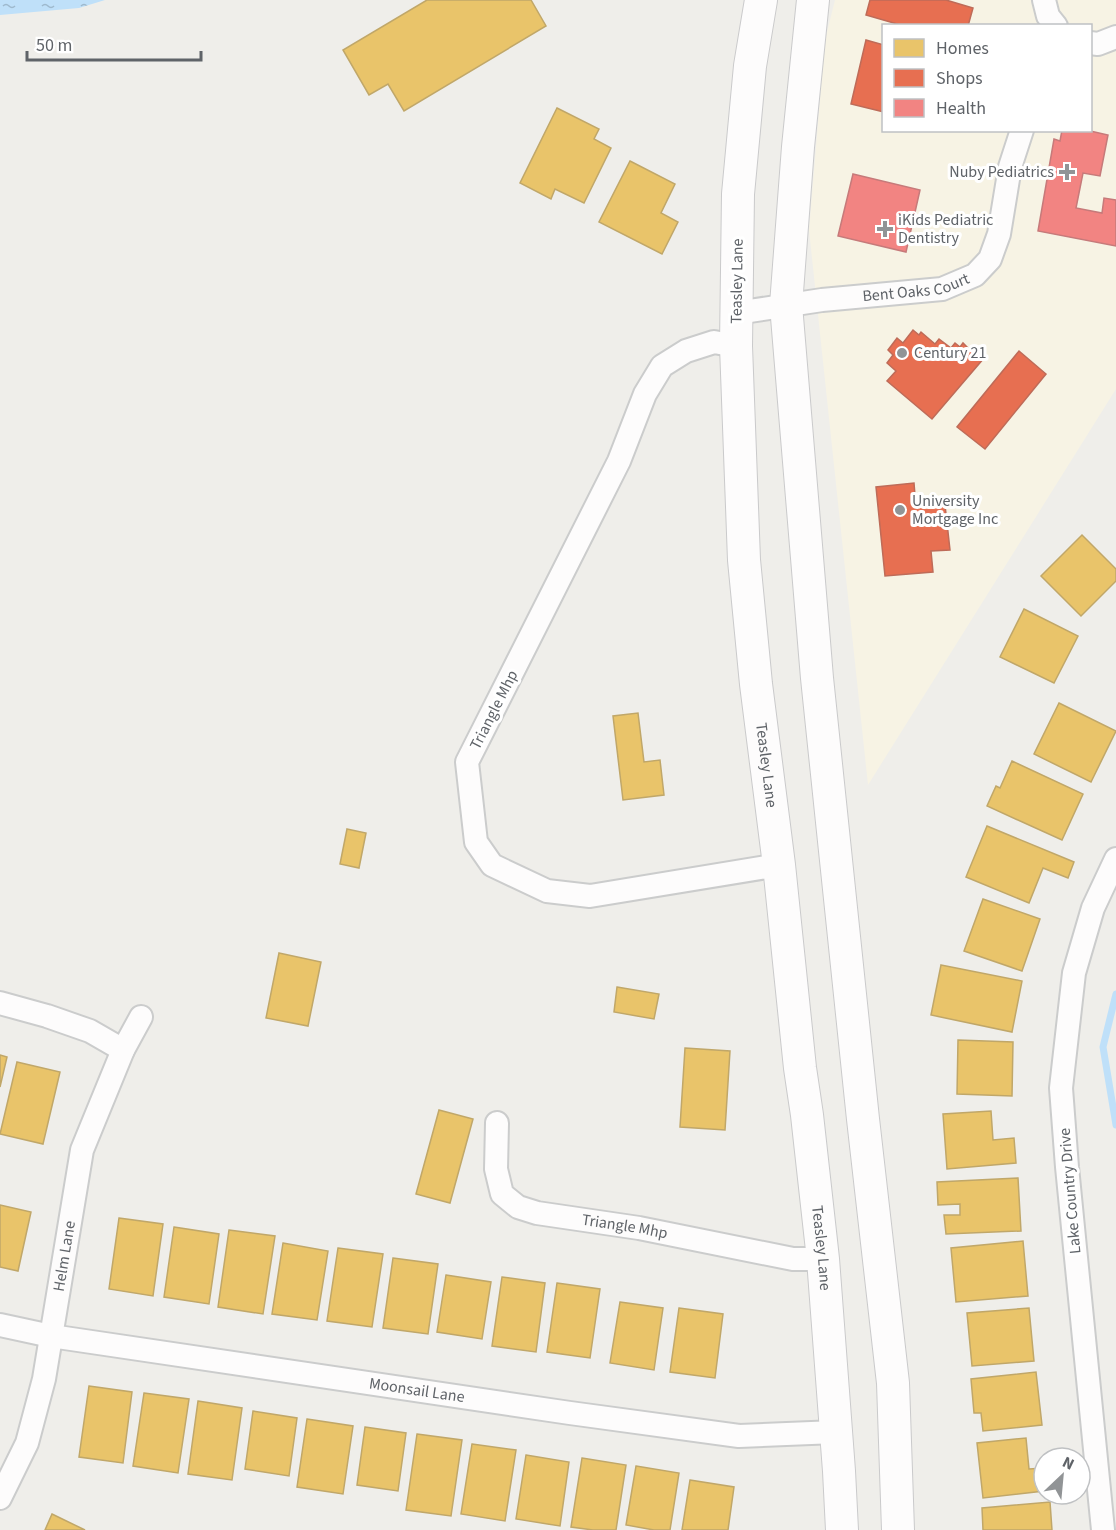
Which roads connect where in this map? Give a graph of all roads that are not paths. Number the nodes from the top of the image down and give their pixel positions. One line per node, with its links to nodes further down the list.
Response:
1 (761, 0): 9 (main road, Teasley Lane)
2 (813, 0): 8 (main road)
3 (1044, 0): 4 (street)
4 (1054, 24)
5 (1116, 37): 6 (street)
6 (1092, 43)
7 (1021, 132): 8 (street, Bent Oaks Court)
8 (786, 305): 9 (street, Bent Oaks Court); 23 (main road)
9 (736, 313): 10 (main road, Teasley Lane)
10 (736, 346): 12 (main road, Teasley Lane); 12 (street, Triangle Mhp)
11 (1116, 859): 24 (street, Lake Country Drive)
12 (779, 865): 17 (main road, Teasley Lane)
13 (0, 1003): 15 (street)
14 (141, 1017): 15 (street, Helm Lane)
15 (123, 1050): 19 (street, Helm Lane)
16 (497, 1123): 17 (street, Triangle Mhp)
17 (823, 1260): 20 (main road, Teasley Lane)
18 (0, 1325): 19 (street, Moonsail Lane)
19 (51, 1336): 20 (street, Moonsail Lane); 21 (street, Helm Lane)
20 (836, 1432): 22 (main road, Teasley Lane)
21 (0, 1498)
22 (842, 1530)
23 (898, 1530)
24 (1103, 1530)

